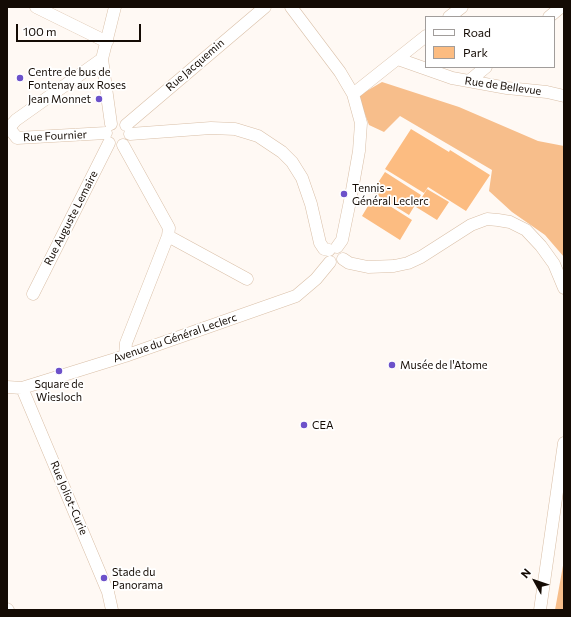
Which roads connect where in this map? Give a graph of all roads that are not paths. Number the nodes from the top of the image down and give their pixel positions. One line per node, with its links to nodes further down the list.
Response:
1 (36, 7): 10 (street)
2 (116, 7): 10 (street)
3 (265, 7): 18 (street, Rue Jacquemin)
4 (291, 7): 15 (street, Avenue du Général Leclerc)
5 (462, 7): 7 (street)
6 (561, 7): 8 (street)
7 (450, 16)
8 (550, 16)
9 (425, 37): 12 (street)
10 (107, 42): 11 (street)
11 (102, 59): 17 (street); 19 (street)
12 (398, 59): 14 (street, Rue de Bellevue); 15 (street)
13 (485, 68): 14 (street)
14 (469, 81): 16 (street, Rue de Bellevue)
15 (353, 94): 22 (street, Avenue du Général Leclerc)
16 (564, 96)
17 (8, 129): 19 (street, Rue Fournier)
18 (128, 129): 19 (street); 20 (street); 22 (street)
19 (109, 133): 20 (street); 25 (street, Rue Auguste Lemaire)
20 (123, 145): 21 (street)
21 (168, 236): 23 (street); 26 (street)
22 (332, 253): 24 (street); 26 (street, Avenue du Général Leclerc)
23 (247, 279)
24 (564, 288)
25 (33, 294)
26 (125, 356): 28 (street, Avenue du Général Leclerc)
27 (7, 386): 28 (street, Avenue du Général Leclerc)
28 (22, 388): 30 (street, Rue Joliot-Curie)
29 (564, 443): 31 (street)
30 (112, 610)
31 (540, 610)

